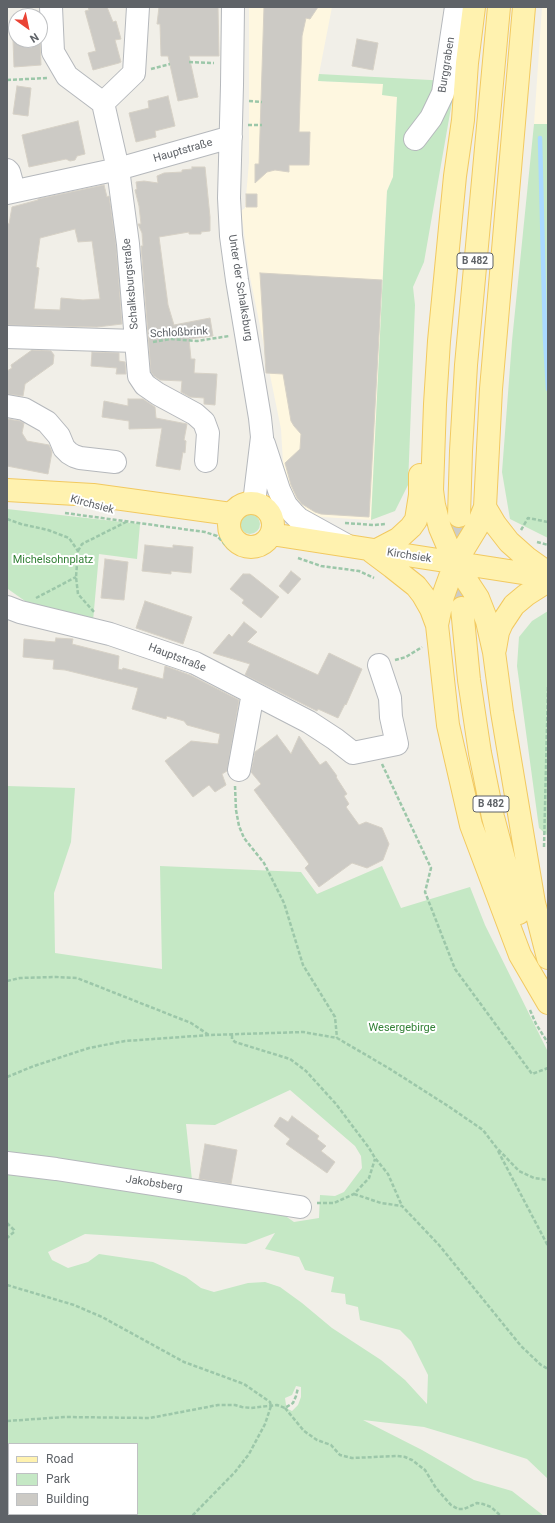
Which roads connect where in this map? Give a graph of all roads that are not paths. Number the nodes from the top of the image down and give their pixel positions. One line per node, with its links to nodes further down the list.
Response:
1 (51, 7): 8 (street)
2 (138, 7): 8 (street)
3 (233, 7): 9 (street)
4 (456, 7): 10 (street, Burggraben)
5 (474, 7): 16 (main road)
6 (499, 7): 24 (main road, B 482)
7 (524, 7): 23 (main road)
8 (103, 103): 11 (street, Schalksburgstraße)
9 (231, 137): 11 (street, Hauptstraße); 18 (street, Unter der Schalksburg)
10 (415, 139)
11 (118, 169): 13 (street, Hauptstraße); 15 (street, Schalksburgstraße)
12 (7, 170): 13 (street)
13 (11, 192)
14 (7, 337): 15 (street, Schalksburgstraße)
15 (136, 342): 19 (street)
16 (435, 404): 27 (main road); 28 (main road)
17 (7, 406): 20 (street)
18 (262, 437): 22 (street, Unter der Schalksburg); 27 (street, Unter der Schalksburg)
19 (206, 461)
20 (115, 462)
21 (7, 490): 25 (main road, Kirchsiek)
22 (254, 503): 25 (main road); 26 (main road)
23 (485, 507): 28 (main road); 29 (main road)
24 (459, 516)
25 (230, 521): 26 (main road)
26 (272, 543): 27 (main road, Kirchsiek)
27 (364, 549): 28 (main road, Kirchsiek); 34 (main road)
28 (455, 563): 30 (main road, Kirchsiek); 34 (main road); 35 (main road)
29 (548, 573)
30 (548, 577)
31 (548, 581): 35 (main road)
32 (462, 608): 40 (main road, B 482)
33 (11, 612): 37 (street, Hauptstraße)
34 (437, 624): 41 (main road)
35 (494, 652): 39 (main road)
36 (379, 665): 37 (street, Hauptstraße)
37 (253, 693): 38 (street)
38 (239, 770)
39 (548, 958)
40 (548, 993)
41 (548, 1003)
42 (7, 1163): 43 (street, Jakobsberg)
43 (300, 1207)

